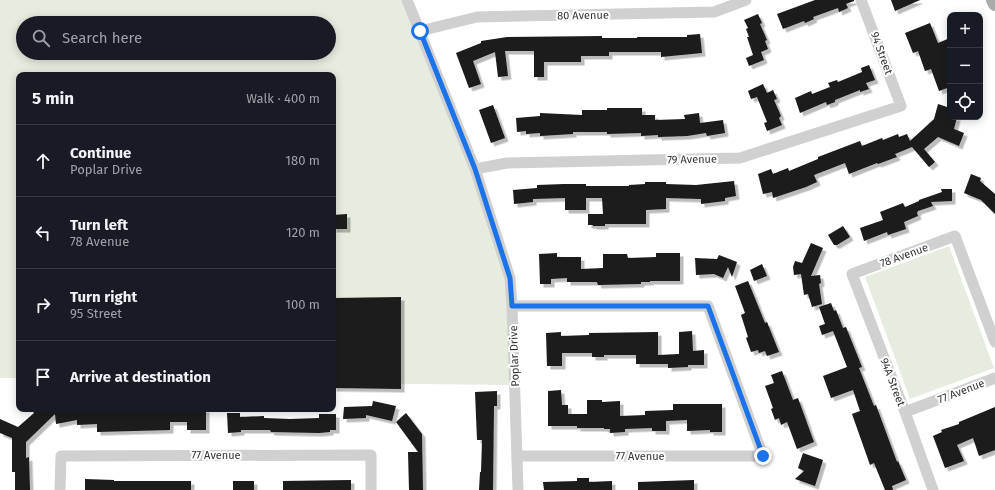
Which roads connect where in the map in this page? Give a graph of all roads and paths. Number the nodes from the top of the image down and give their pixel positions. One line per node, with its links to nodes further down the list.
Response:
1 (407, 0): 6 (street, Poplar Drive)
2 (746, 0): 6 (street, 80 Avenue)
3 (861, 0): 7 (street, 94 Street)
4 (993, 0): 5 (main road)
5 (995, 4)
6 (420, 31): 8 (street, Poplar Drive)
7 (901, 106): 8 (street, 79 Avenue)
8 (475, 169): 10 (street, Poplar Drive)
9 (852, 274): 11 (street, 78 Avenue); 13 (street, 94A Street)
10 (512, 306): 14 (street, Poplar Drive); 14 (street, 77 Avenue)
11 (995, 342)
12 (995, 378): 13 (street, 77 Avenue)
13 (905, 412): 18 (street, 94A Street)
14 (518, 456): 17 (street, Poplar Drive)
15 (60, 490): 16 (street, 77 Avenue)
16 (371, 490)
17 (518, 490)
18 (933, 490)

